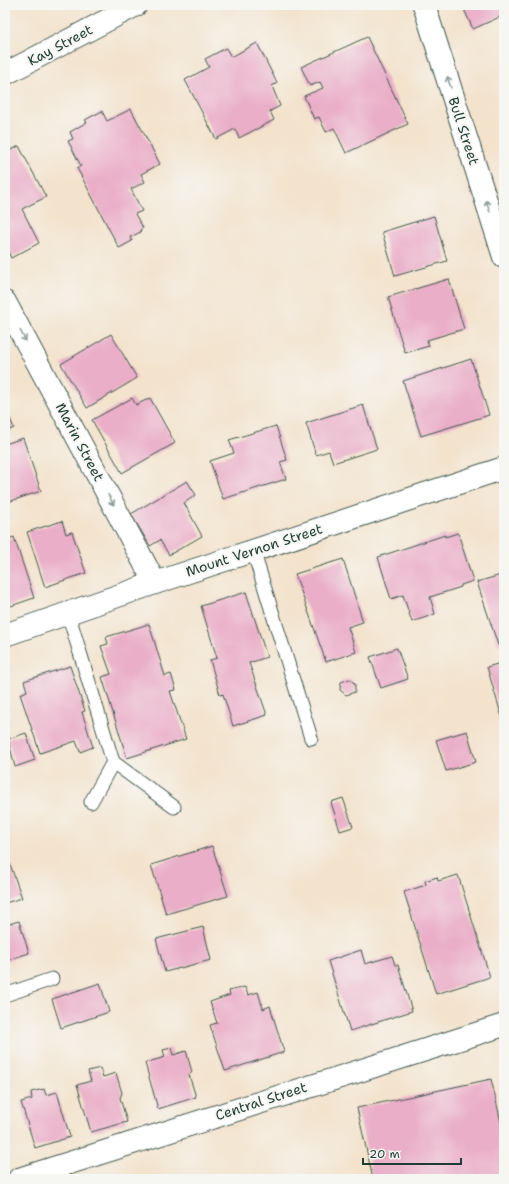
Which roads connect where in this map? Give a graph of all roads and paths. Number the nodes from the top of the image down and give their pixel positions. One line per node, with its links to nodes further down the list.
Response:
1 (136, 5): 3 (street, Kay Street)
2 (424, 5): 4 (street, Bull Street, one-way to 2)
3 (5, 74)
4 (504, 257)
5 (5, 302): 8 (street, Marin Street, one-way to 8)
6 (504, 468): 7 (street, Mount Vernon Street)
7 (253, 550): 8 (street, Mount Vernon Street); 11 (lane)
8 (154, 583): 9 (street, Mount Vernon Street)
9 (68, 613): 10 (street, Mount Vernon Street); 12 (lane)
10 (5, 635)
11 (311, 738)
12 (112, 762): 13 (lane); 14 (lane)
13 (91, 802)
14 (174, 807)
15 (52, 979): 16 (lane)
16 (5, 995)
17 (504, 1024): 18 (street, Central Street)
18 (19, 1179)

